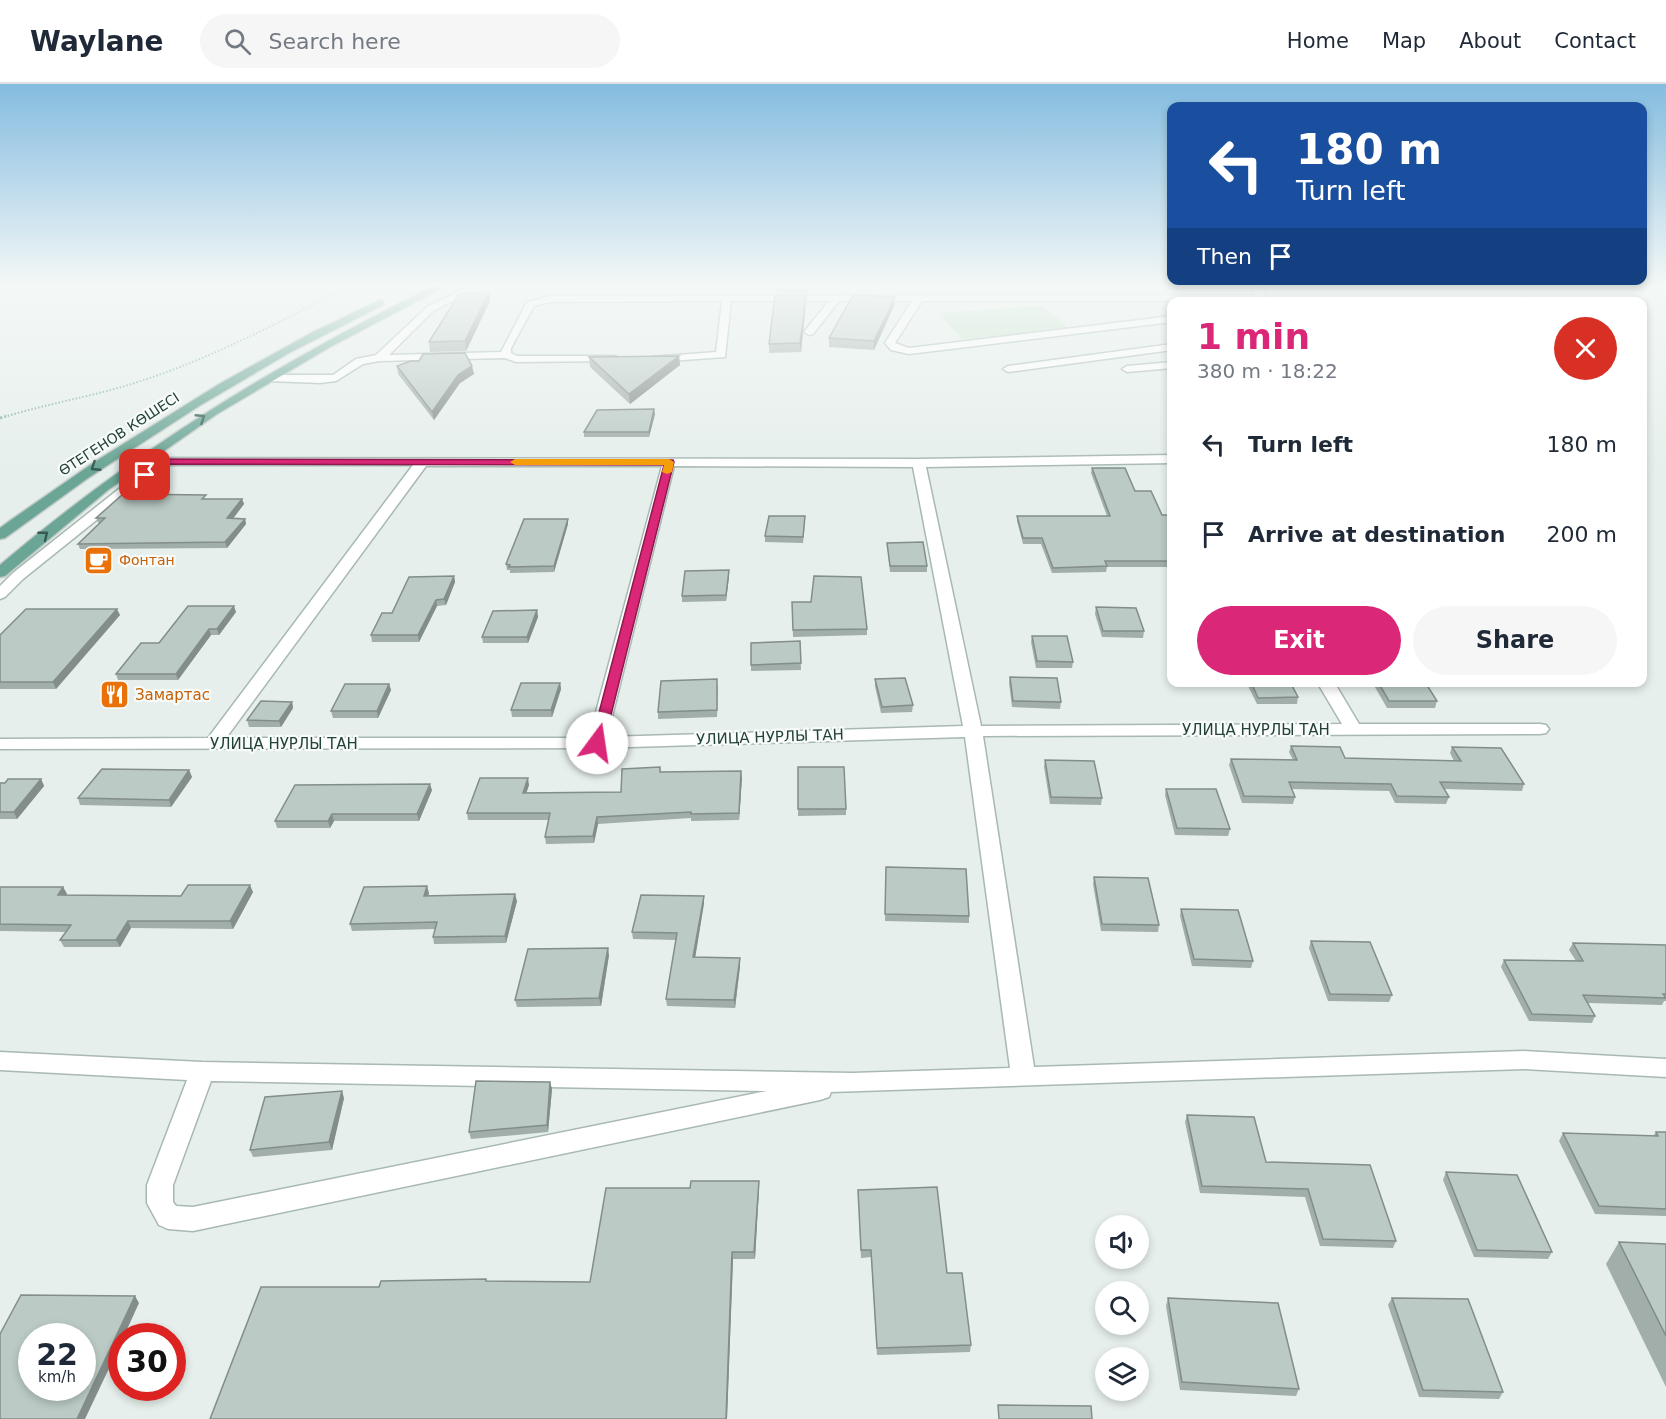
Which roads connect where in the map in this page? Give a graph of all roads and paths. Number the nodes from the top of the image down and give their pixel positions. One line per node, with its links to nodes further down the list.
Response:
1 (230, 346): 18 (path)
2 (293, 346): 25 (main road, ӨТЕГЕНОВ КӨШЕСІ, one-way to 25)
3 (325, 346): 17 (main road)
4 (390, 346): 11 (street)
5 (507, 346): 10 (street)
6 (722, 346): 13 (street)
7 (894, 346): 8 (street)
8 (948, 346)
9 (1167, 348): 15 (street)
10 (506, 355): 11 (street); 12 (street)
11 (379, 357): 17 (street)
12 (628, 359)
13 (640, 359)
14 (1167, 365): 16 (street)
15 (1008, 369)
16 (1127, 369)
17 (269, 378): 20 (main road, one-way to 17)
18 (0, 418)
19 (1167, 459): 24 (street)
20 (139, 461): 21 (street); 26 (main road, one-way to 20)
21 (162, 461): 22 (street); 27 (street)
22 (423, 461): 23 (street); 34 (street)
23 (669, 462): 24 (street); 32 (street)
24 (919, 463): 31 (street)
25 (0, 535)
26 (0, 573)
27 (0, 594)
28 (1328, 687): 29 (street)
29 (1353, 729): 30 (street, УЛИЦА НУРЛЫ ТАН); 31 (street, УЛИЦА НУРЛЫ ТАН)
30 (1540, 729)
31 (974, 731): 32 (street, УЛИЦА НУРЛЫ ТАН); 38 (street)
32 (597, 743): 34 (street, УЛИЦА НУРЛЫ ТАН)
33 (0, 744): 34 (street, УЛИЦА НУРЛЫ ТАН)
34 (213, 744)
35 (0, 1061): 37 (street)
36 (1666, 1068): 38 (street)
37 (202, 1071): 39 (street); 39 (street)
38 (1023, 1076): 39 (street)
39 (852, 1083)

